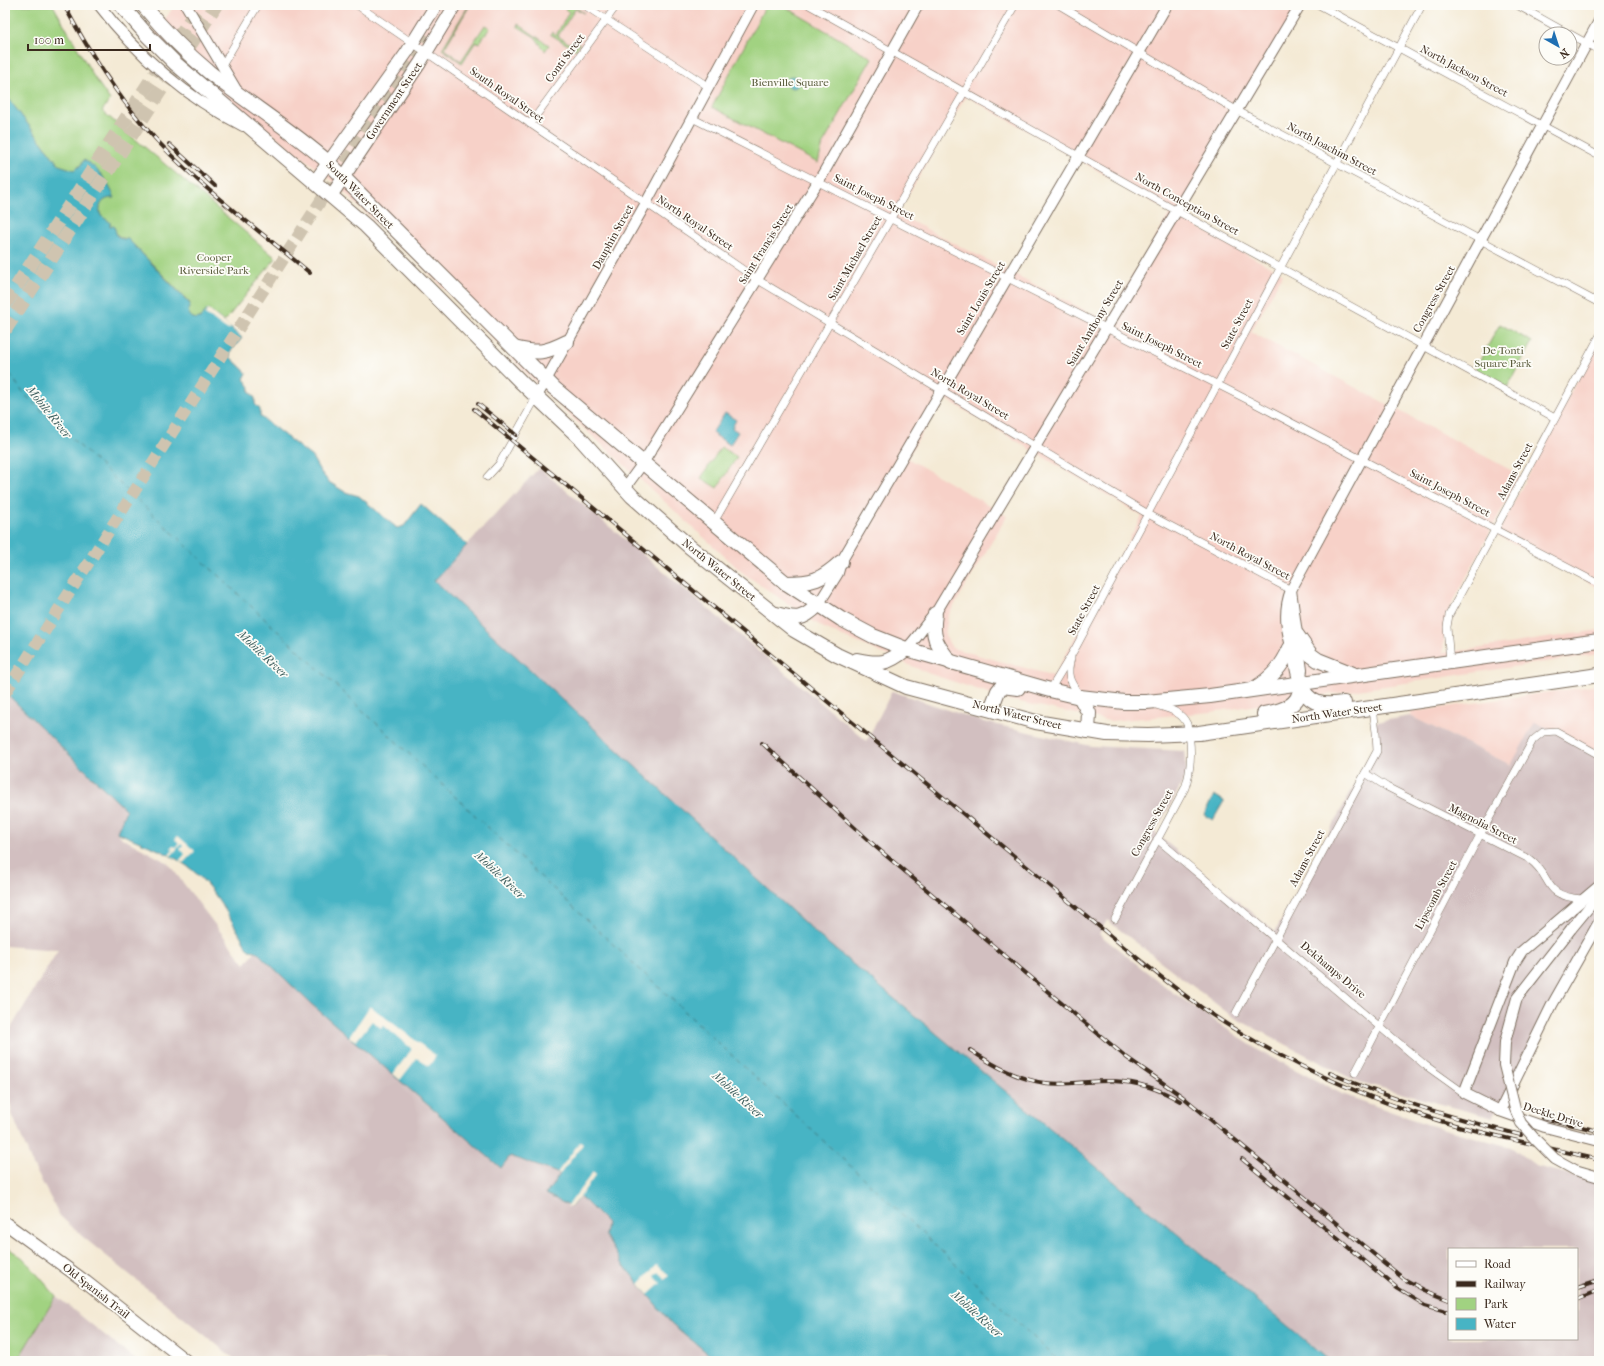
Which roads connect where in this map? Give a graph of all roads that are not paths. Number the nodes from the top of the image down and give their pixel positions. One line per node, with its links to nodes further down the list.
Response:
1 (99, 5): 42 (street, South Water Street)
2 (121, 5): 42 (highway, South Water Street)
3 (186, 5): 34 (street, South Water Street)
4 (258, 5): 34 (street)
5 (357, 5): 27 (street, South Royal Street)
6 (436, 5): 27 (main road, Government Street)
7 (446, 5): 25 (main road)
8 (455, 5): 32 (main road, Government Street)
9 (584, 5): 22 (street)
10 (617, 5): 22 (street, Conti Street)
11 (753, 5): 35 (street, Dauphin Street)
12 (809, 5): 31 (street, North Conception Street)
13 (918, 5): 31 (street, Saint Francis Street)
14 (1015, 5): 36 (street, Saint Michael Street)
15 (1059, 5): 33 (street, North Joachim Street)
16 (1167, 5): 33 (street, Saint Louis Street)
17 (1300, 5): 38 (street, Saint Anthony Street)
18 (1319, 5): 29 (street, North Jackson Street)
19 (1422, 5): 29 (street, State Street)
20 (1517, 5): 24 (street)
21 (144, 7): 37 (highway)
22 (607, 20): 35 (street); 40 (street, Conti Street)
23 (1599, 21): 28 (street, Congress Street)
24 (1555, 26)
25 (427, 35)
26 (1578, 39): 28 (street)
27 (412, 43): 32 (street, South Royal Street); 45 (main road, Government Street)
28 (1587, 44): 30 (street); 41 (street, Congress Street)
29 (1398, 49): 41 (street, North Jackson Street); 46 (street, State Street)
30 (1599, 50)
31 (892, 52): 36 (street, North Conception Street); 49 (street, Saint Francis Street)
32 (426, 53): 40 (street, South Royal Street); 47 (main road, Government Street)
33 (1140, 53): 38 (street, North Joachim Street); 43 (street, Saint Louis Street)
34 (222, 66): 37 (street, South Water Street)
35 (709, 87): 39 (street, Dauphin Street)
36 (965, 92): 43 (street, North Conception Street); 53 (street, Saint Michael Street)
37 (239, 94): 45 (highway, South Water Street)
38 (1236, 110): 46 (street, North Joachim Street); 52 (street, Saint Anthony Street)
39 (692, 118): 49 (street, Saint Joseph Street); 51 (street, Dauphin Street)
40 (530, 124): 51 (street, South Royal Street)
41 (1542, 125): 44 (street, North Jackson Street); 54 (street, Congress Street)
42 (259, 134): 48 (highway, South Water Street)
43 (1078, 156): 52 (street, North Conception Street); 56 (street, Saint Louis Street)
44 (1599, 156)
45 (328, 162): 47 (highway, South Water Street); 48 (main road, Government Street)
46 (1336, 164): 54 (street, North Joachim Street); 55 (street, State Street)
47 (344, 177): 50 (main road, Government Street); 64 (highway, South Water Street)
48 (315, 181): 50 (highway, South Water Street)
49 (818, 182): 53 (street, Saint Joseph Street); 57 (street, Saint Francis Street)
50 (331, 196): 68 (highway, South Water Street)
51 (646, 203): 57 (street, North Royal Street); 62 (street, Dauphin Street)
52 (1176, 211): 55 (street, North Conception Street); 60 (street, Saint Anthony Street)
53 (891, 218): 56 (street, Saint Joseph Street); 59 (street, Saint Michael Street)
54 (1480, 240): 58 (street, North Joachim Street); 63 (street, Congress Street)
55 (1280, 268): 63 (street, North Conception Street); 66 (street, State Street)
56 (1008, 277): 60 (street, Saint Joseph Street); 67 (street, Saint Louis Street)
57 (758, 280): 59 (street, North Royal Street); 72 (street, Saint Francis Street)
58 (1599, 303)
59 (830, 323): 67 (street, North Royal Street); 76 (street, Saint Michael Street)
60 (1106, 328): 66 (street, Saint Joseph Street); 70 (street, Saint Anthony Street)
61 (1599, 337): 69 (street, Adams Street)
62 (566, 342): 64 (highway); 65 (street, Dauphin Street)
63 (1422, 346): 69 (street, North Conception Street); 71 (street, Congress Street)
64 (514, 348): 65 (highway, South Water Street)
65 (546, 380): 68 (street, Dauphin Street); 72 (highway)
66 (1217, 385): 71 (street, Saint Joseph Street); 75 (street, State Street)
67 (942, 389): 70 (street, North Royal Street); 78 (street, Saint Louis Street)
68 (536, 396): 73 (street, Dauphin Street); 74 (highway, North Water Street)
69 (1555, 418): 77 (street, Adams Street)
70 (1036, 447): 75 (street, North Royal Street); 84 (street, Saint Anthony Street)
71 (1361, 459): 77 (street, Saint Joseph Street); 81 (street, Congress Street)
72 (643, 463): 74 (street, Saint Francis Street); 76 (highway)
73 (487, 477)
74 (624, 489): 83 (highway, North Water Street)
75 (1148, 514): 81 (street, North Royal Street); 90 (street, State Street)
76 (714, 522): 79 (highway)
77 (1496, 530): 80 (street, Saint Joseph Street); 92 (street, Adams Street)
78 (841, 562): 79 (highway); 82 (street, Saint Louis Street)
79 (786, 583): 82 (highway)
80 (1599, 584)
81 (1291, 590): 85 (street); 88 (street, Congress Street)
82 (818, 605): 83 (highway); 87 (highway); 89 (highway)
83 (769, 611): 87 (highway, North Water Street)
84 (935, 614): 89 (street, Saint Anthony Street); 93 (highway)
85 (1297, 635): 95 (highway); 96 (street)
86 (1599, 641): 92 (highway)
87 (823, 648): 91 (highway, North Water Street)
88 (1290, 648): 96 (street, Congress Street); 98 (highway)
89 (906, 649): 91 (highway); 93 (highway)
90 (1072, 654): 97 (street, State Street); 99 (street, State Street)
91 (837, 655): 103 (highway, North Water Street)
92 (1450, 662): 95 (highway)
93 (951, 663): 97 (highway)
94 (1599, 675): 100 (highway, North Water Street)
95 (1357, 676): 96 (highway)
96 (1300, 684): 98 (highway); 100 (highway); 105 (highway)
97 (1050, 690): 99 (highway); 103 (highway)
98 (1252, 690): 101 (highway)
99 (1080, 696): 101 (highway); 104 (highway)
100 (1443, 698): 102 (highway, North Water Street)
101 (1146, 702): 106 (street, Congress Street)
102 (1373, 708): 105 (highway, North Water Street); 108 (street, Adams Street)
103 (991, 709): 104 (highway, North Water Street)
104 (1088, 731): 106 (highway, North Water Street)
105 (1205, 732): 106 (highway, North Water Street)
106 (1188, 734): 110 (street, Congress Street)
107 (1599, 755): 109 (street, Lipscomb Street)
108 (1365, 773): 109 (street, Magnolia Street); 116 (street, Adams Street)
109 (1480, 835): 113 (street, Magnolia Street); 118 (street, Lipscomb Street)
110 (1157, 839): 114 (street, Congress Street); 116 (street, Delchamps Drive)
111 (1599, 886): 113 (street)
112 (1599, 895): 123 (street, bridge)
113 (1581, 899): 120 (street)
114 (1115, 919)
115 (1599, 922): 121 (street)
116 (1276, 938): 117 (street, Adams Street); 118 (street, Delchamps Drive)
117 (1236, 1013)
118 (1380, 1026): 119 (street, Lipscomb Street); 120 (street, Delchamps Drive)
119 (1355, 1073)
120 (1464, 1093): 121 (street, Delchamps Drive)
121 (1500, 1111): 122 (street, Deckle Drive)
122 (1599, 1141)
123 (1599, 1177)
124 (5, 1223): 125 (main road, Old Spanish Trail)
125 (186, 1361)

